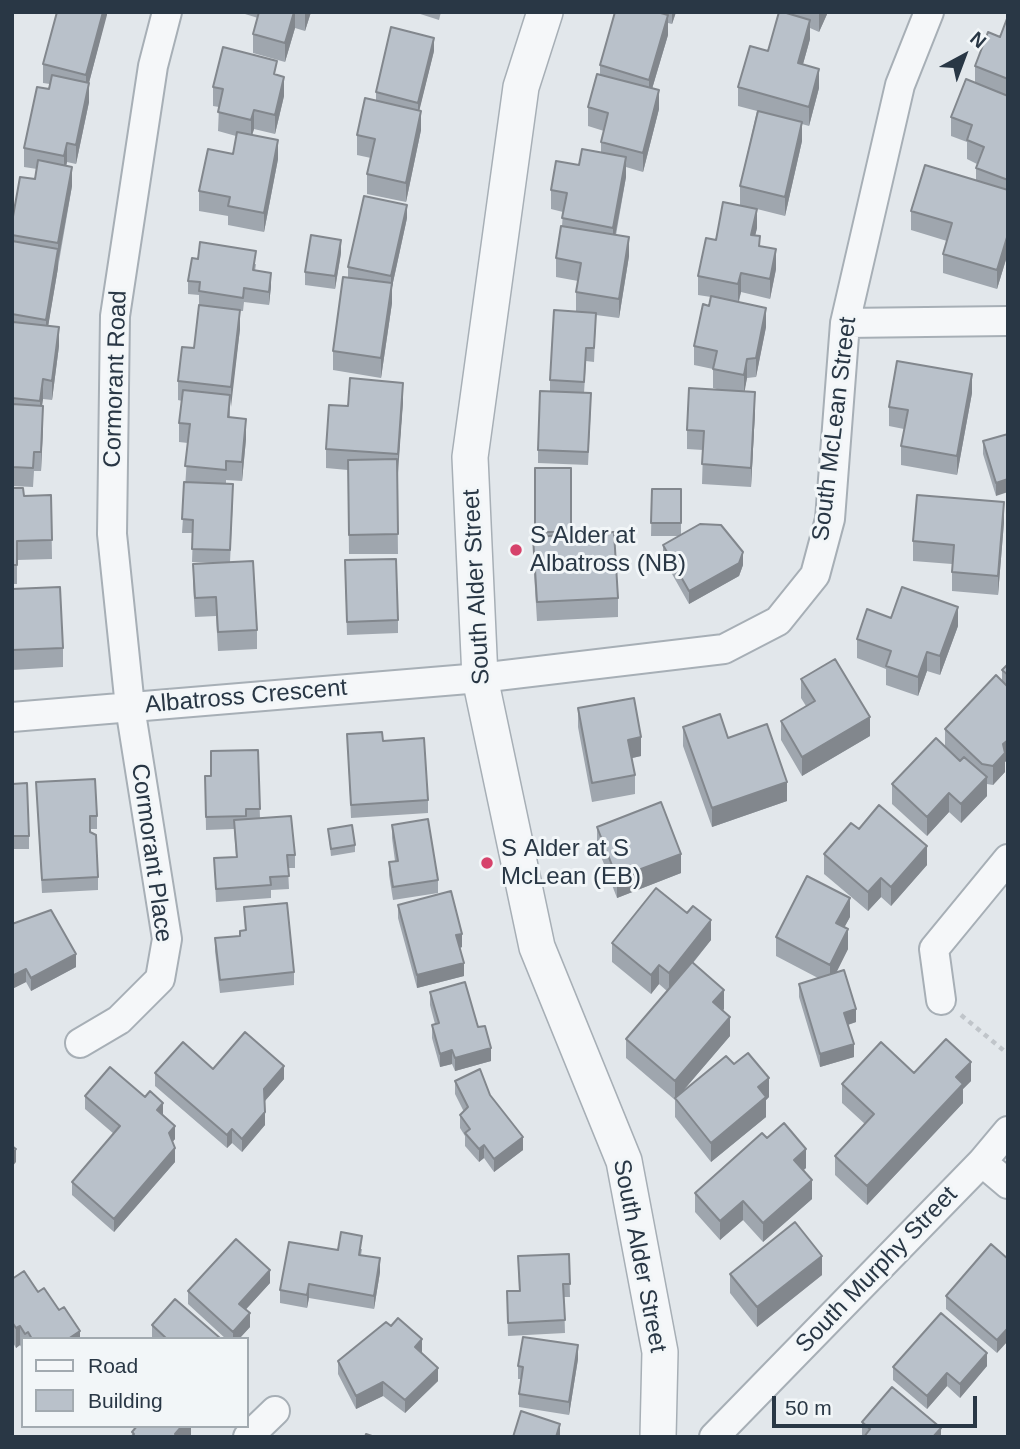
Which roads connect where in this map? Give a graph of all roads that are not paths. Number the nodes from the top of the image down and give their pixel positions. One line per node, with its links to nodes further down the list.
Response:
1 (167, 12): 7 (street, Cormorant Road)
2 (545, 12): 6 (street, South Alder Street)
3 (929, 12): 5 (street, South McLean Street)
4 (1008, 321): 5 (street)
5 (845, 323): 6 (street, South McLean Street)
6 (480, 678): 7 (street, Albatross Crescent); 17 (street, South Alder Street)
7 (130, 707): 8 (street, Albatross Crescent); 11 (street, Cormorant Place)
8 (12, 717)
9 (1008, 859): 10 (street)
10 (940, 1000)
11 (80, 1043)
12 (1008, 1131): 13 (street, South Murphy Street)
13 (982, 1162): 14 (street); 18 (street, South Murphy Street)
14 (1008, 1184)
15 (275, 1411): 16 (street)
16 (248, 1437)
17 (658, 1437)
18 (714, 1437)

